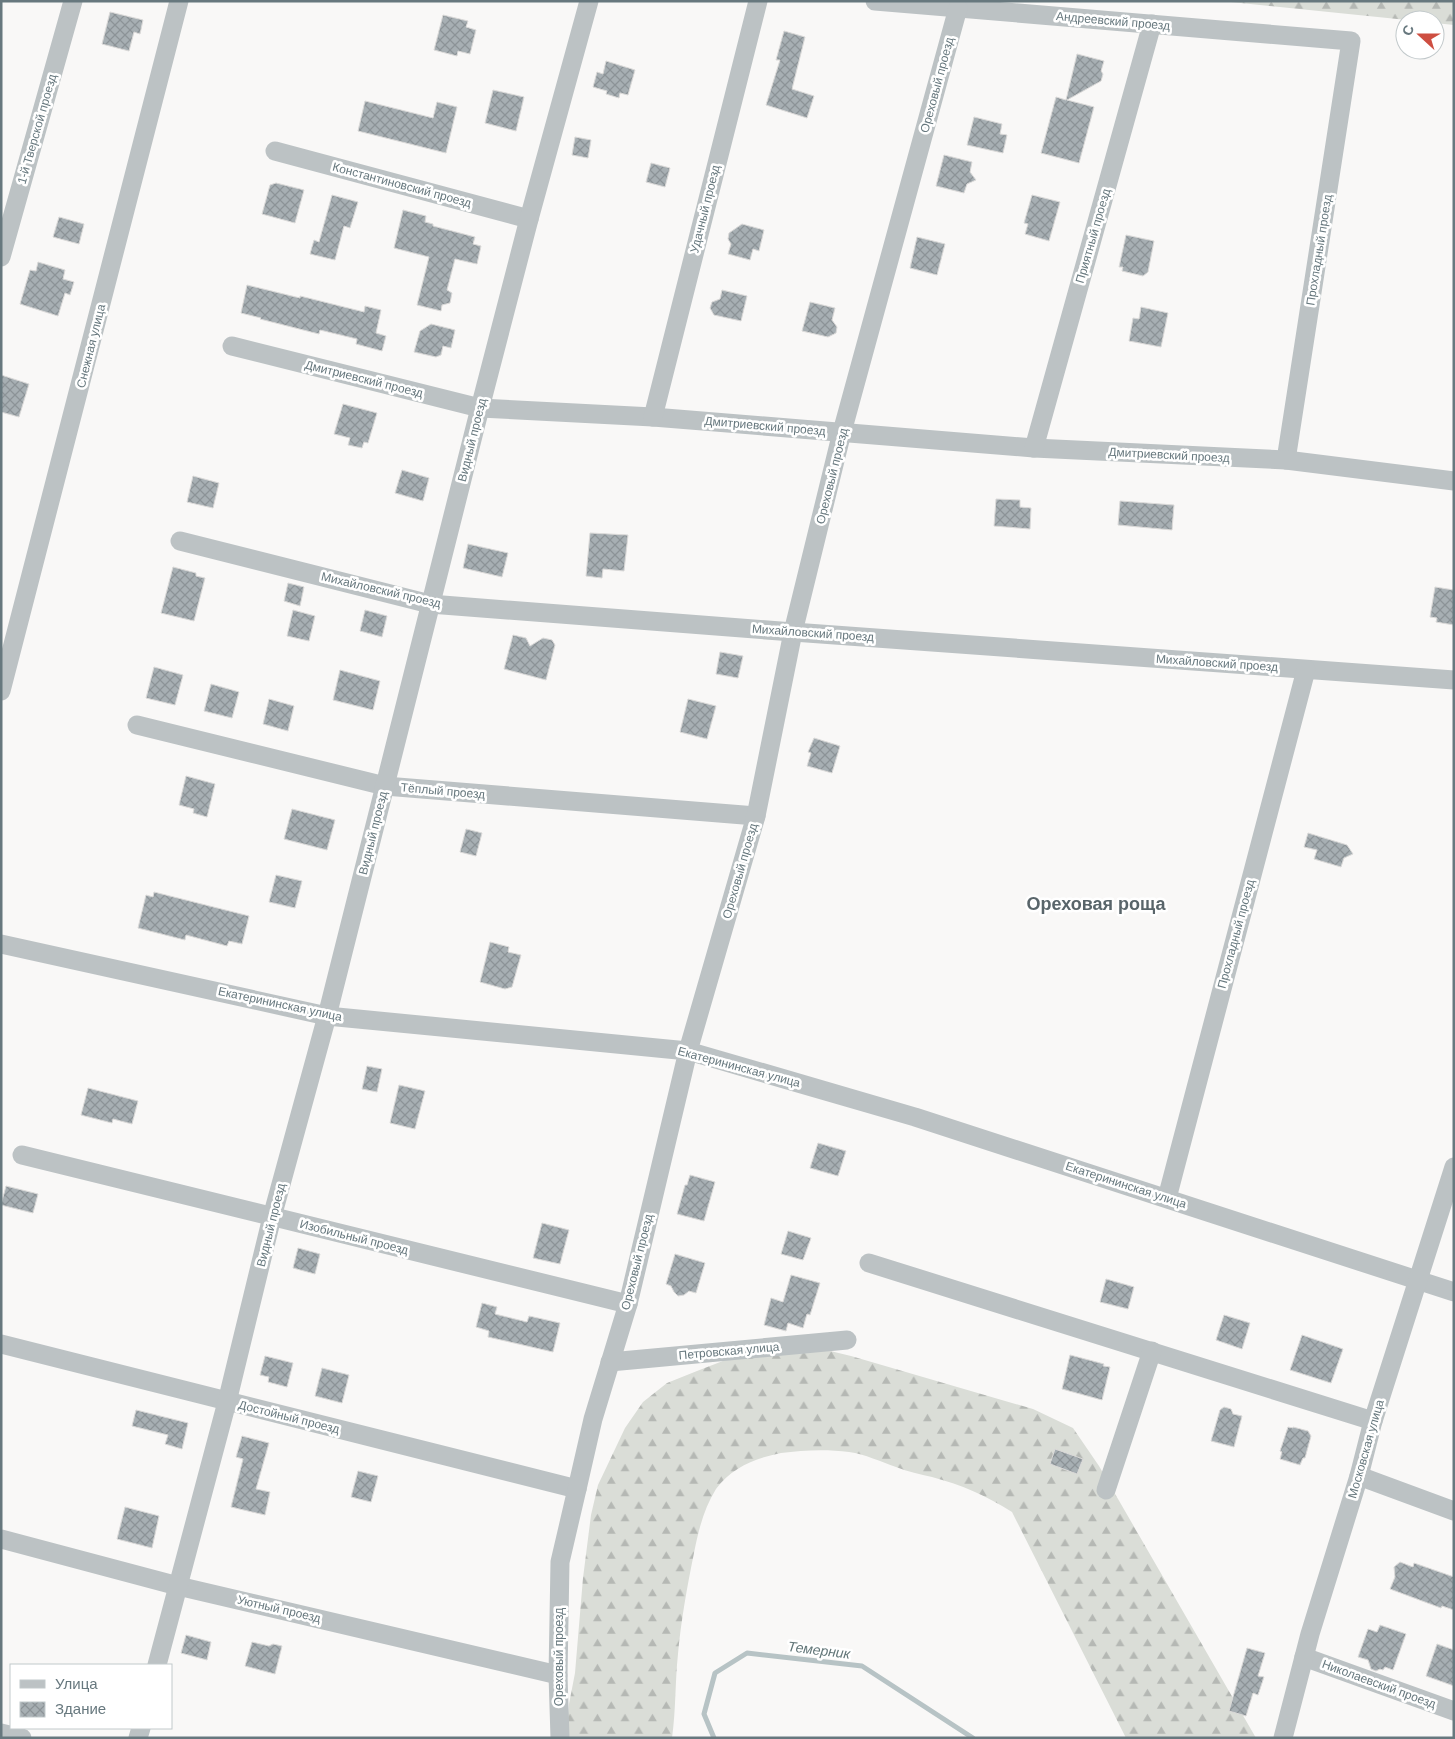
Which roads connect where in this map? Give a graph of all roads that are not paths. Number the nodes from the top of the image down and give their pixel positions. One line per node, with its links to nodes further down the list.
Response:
1 (73, 1): 11 (street, 1-й Тверской проезд)
2 (179, 1): 24 (street, Снежная улица)
3 (589, 1): 10 (street, Видный проезд)
4 (758, 1): 14 (street, Удачный проезд)
5 (875, 1): 6 (street, Андреевский проезд)
6 (958, 8): 7 (street, Андреевский проезд); 15 (street, Ореховый проезд)
7 (1152, 24): 8 (street, Андреевский проезд); 16 (street, Приятный проезд)
8 (1351, 41): 17 (street, Прохладный проезд)
9 (275, 151): 10 (street, Константиновский проезд)
10 (529, 219): 13 (street, Видный проезд)
11 (1, 257)
12 (232, 346): 13 (street, Дмитриевский проезд)
13 (480, 408): 14 (street, Дмитриевский проезд); 20 (street, Видный проезд)
14 (653, 417): 15 (street, Дмитриевский проезд)
15 (842, 432): 16 (street, Дмитриевский проезд); 21 (street, Ореховый проезд)
16 (1034, 448): 17 (street, Дмитриевский проезд)
17 (1286, 460): 18 (street, Дмитриевский проезд)
18 (1454, 481)
19 (180, 541): 20 (street, Михайловский проезд)
20 (430, 604): 21 (street, Михайловский проезд); 26 (street, Видный проезд)
21 (793, 632): 22 (street, Михайловский проезд); 27 (street, Ореховый проезд)
22 (1306, 670): 23 (street, Михайловский проезд); 33 (street, Прохладный проезд)
23 (1454, 680)
24 (1, 691)
25 (137, 725): 26 (street, Тёплый проезд)
26 (385, 786): 27 (street, Тёплый проезд); 29 (street, Видный проезд)
27 (756, 816): 30 (street, Ореховый проезд)
28 (1, 944): 29 (street, Екатерининская улица)
29 (326, 1016): 30 (street, Екатерининская улица); 34 (street, Видный проезд)
30 (688, 1051): 33 (street, Екатерининская улица); 38 (street, Ореховый проезд)
31 (22, 1155): 34 (street, Изобильный проезд)
32 (1454, 1167): 36 (street, Московская улица)
33 (1167, 1198): 36 (street, Екатерининская улица)
34 (272, 1216): 38 (street, Изобильный проезд); 43 (street, Видный проезд)
35 (870, 1263): 41 (street)
36 (1419, 1280): 37 (street, Екатерининская улица); 44 (street, Московская улица)
37 (1454, 1292)
38 (628, 1304): 42 (street, Ореховый проезд)
39 (847, 1340): 42 (street, Петровская улица)
40 (1, 1344): 43 (street, Достойный проезд)
41 (1152, 1351): 44 (street); 47 (street)
42 (610, 1362): 46 (street, Ореховый проезд)
43 (227, 1402): 46 (street, Достойный проезд); 50 (street, Видный проезд)
44 (1373, 1421): 45 (street, Московская улица)
45 (1359, 1476): 48 (street); 51 (street, Московская улица)
46 (576, 1489): 53 (street, Ореховый проезд)
47 (1106, 1490)
48 (1454, 1511)
49 (1, 1539): 50 (street, Уютный проезд)
50 (178, 1586): 52 (street, Видный проезд); 53 (street, Уютный проезд)
51 (1304, 1657): 54 (street, Николаевский проезд); 56 (street, Московская улица)
52 (157, 1664)
53 (558, 1675): 58 (street, Ореховый проезд)
54 (1454, 1711)
55 (1, 1733): 57 (street)
56 (1285, 1736)
57 (22, 1738)
58 (560, 1738)

